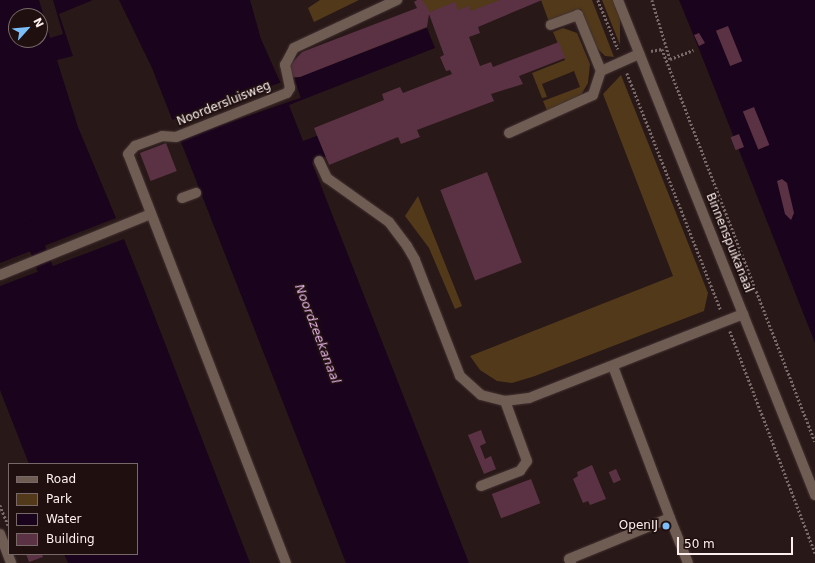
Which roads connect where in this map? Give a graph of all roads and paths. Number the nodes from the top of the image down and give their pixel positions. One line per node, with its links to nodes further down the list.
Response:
1 (397, 0): 16 (street, Noordersluisweg)
2 (598, 0): 10 (path)
3 (618, 0): 7 (street, Binnenspuikanaal)
4 (652, 0): 8 (path)
5 (551, 26): 11 (street)
6 (693, 50): 8 (path)
7 (639, 54): 9 (path); 10 (street); 18 (street, Binnenspuikanaal)
8 (670, 59): 9 (path)
9 (666, 60): 22 (path)
10 (623, 62): 11 (street); 19 (path)
11 (601, 71): 12 (street)
12 (509, 133)
13 (319, 161): 21 (street)
14 (196, 193): 15 (street)
15 (182, 198)
16 (151, 214): 17 (street); 31 (street)
17 (0, 275)
18 (743, 314): 19 (street); 24 (street, Binnenspuikanaal)
19 (726, 321): 20 (street); 29 (path)
20 (613, 366): 21 (street); 26 (street)
21 (505, 401): 23 (street)
22 (815, 441)
23 (481, 486)
24 (815, 495)
25 (0, 505): 27 (path)
26 (670, 518): 32 (street); 33 (street)
27 (8, 525)
28 (0, 534): 30 (street)
29 (815, 553)
30 (11, 563)
31 (286, 563)
32 (571, 563)
33 (688, 563)

